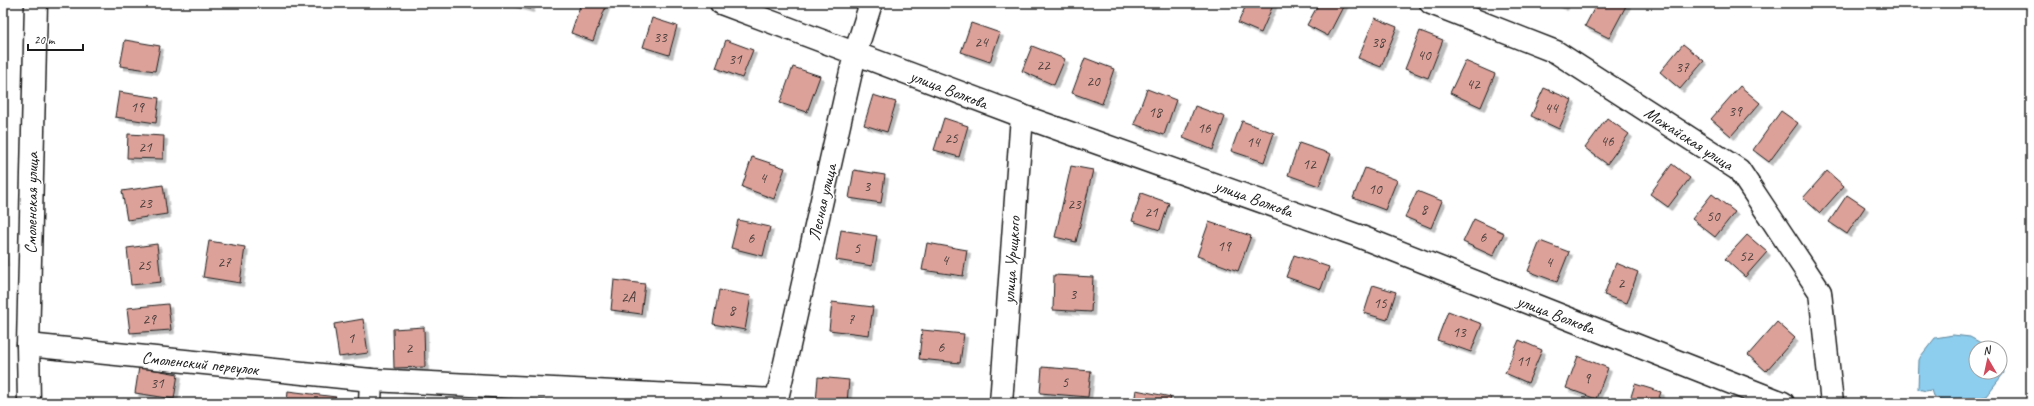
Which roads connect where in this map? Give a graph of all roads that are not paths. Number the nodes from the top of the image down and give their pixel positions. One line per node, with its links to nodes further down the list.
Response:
1 (36, 3): 7 (street, Смоленская улица)
2 (721, 3): 5 (street, улица Волкова)
3 (871, 3): 5 (street, Лесная улица)
4 (1431, 3): 14 (street, Можайская улица)
5 (855, 54): 6 (street, улица Волкова); 9 (street, Лесная улица)
6 (1022, 116): 12 (street, улица Урицкого); 13 (street, улица Волкова)
7 (28, 345): 8 (street, Смоленский переулок); 10 (street, Смоленская улица)
8 (371, 380): 9 (street, Смоленский переулок); 11 (street)
9 (776, 402)
10 (29, 403)
11 (370, 403)
12 (1001, 403)
13 (1783, 403)
14 (1832, 403)

